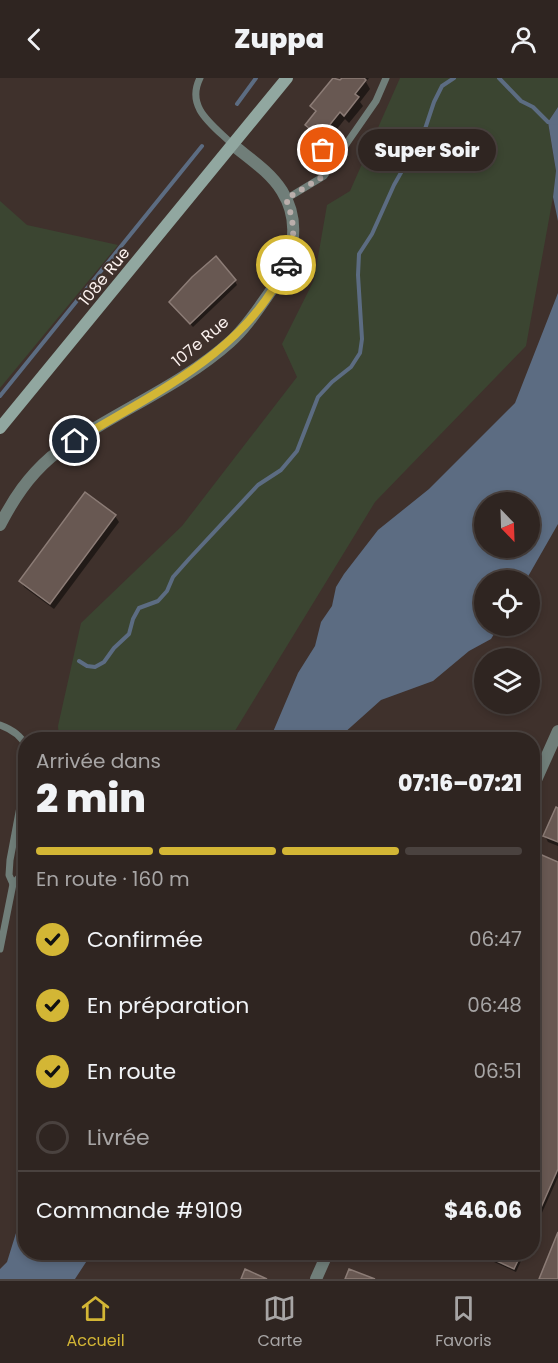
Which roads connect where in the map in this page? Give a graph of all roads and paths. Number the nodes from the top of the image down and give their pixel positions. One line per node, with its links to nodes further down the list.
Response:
1 (200, 78): 5 (lane)
2 (287, 78): 5 (main road)
3 (386, 78): 6 (lane)
4 (310, 141): 6 (lane)
5 (233, 145): 7 (street, 107e Rue); 8 (main road, 108e Rue)
6 (335, 160): 7 (lane)
7 (286, 199): 9 (street, 107e Rue)
8 (0, 428)
9 (0, 525)
10 (0, 725): 12 (lane)
11 (558, 731): 13 (street)
12 (18, 736)
13 (540, 771)
14 (18, 818): 16 (lane)
15 (18, 879): 16 (lane)
16 (13, 884): 17 (lane)
17 (0, 949)
18 (324, 1260): 19 (street)
19 (316, 1279)

